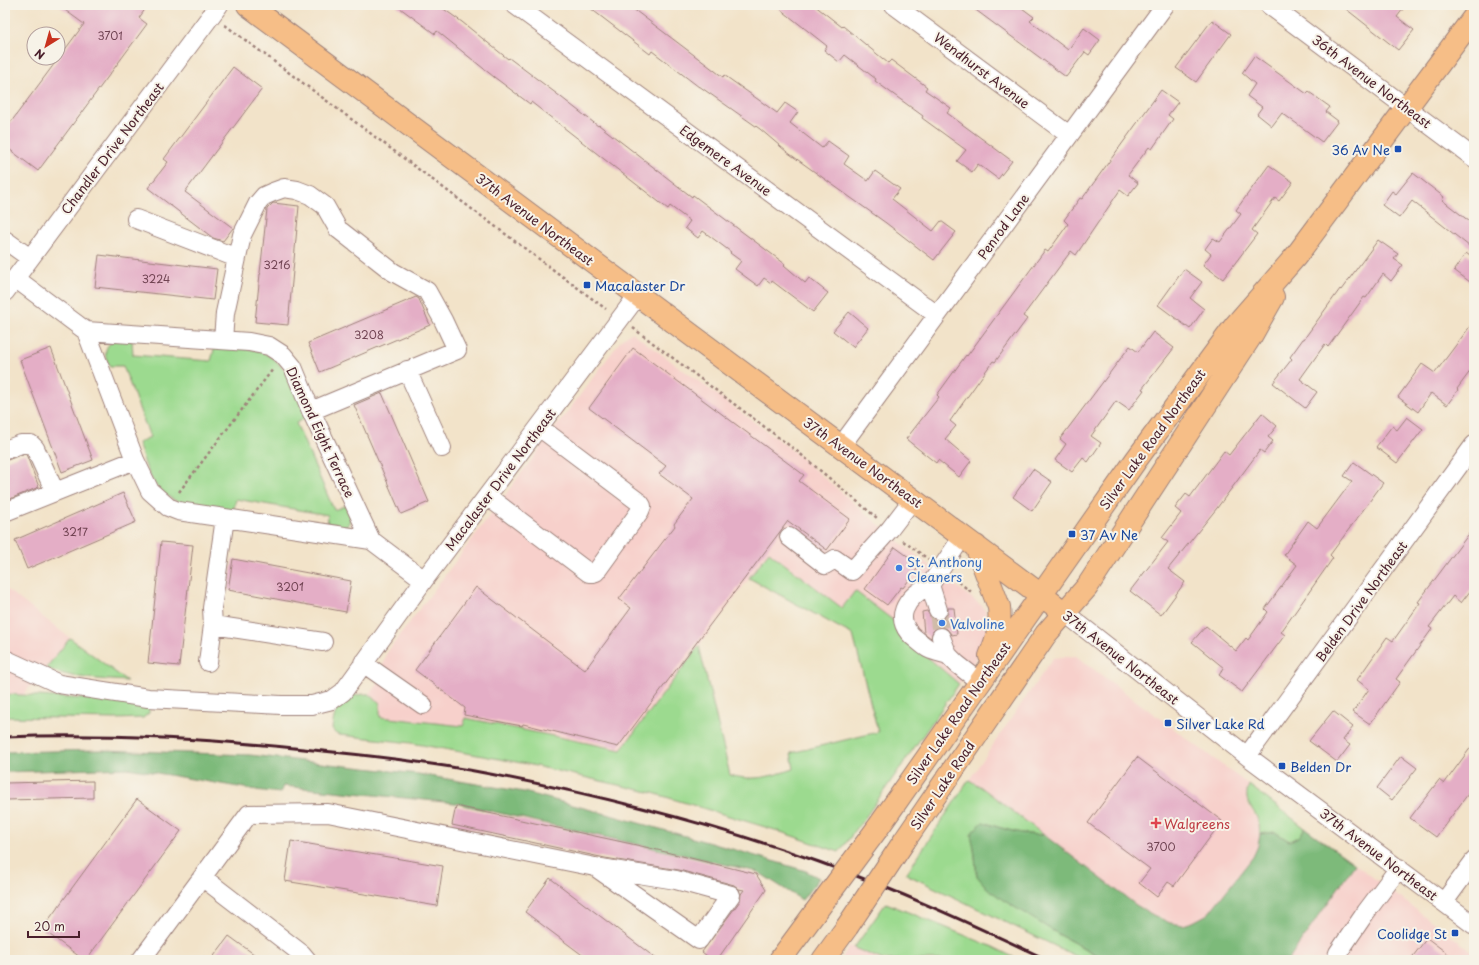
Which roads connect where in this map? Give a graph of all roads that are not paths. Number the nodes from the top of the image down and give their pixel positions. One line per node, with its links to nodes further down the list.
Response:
1 (219, 5): 14 (street, Chandler Drive Northeast)
2 (248, 5): 17 (main road, 37th Avenue Northeast)
3 (515, 5): 18 (street, Edgemere Avenue)
4 (894, 5): 9 (street, Wendhurst Avenue)
5 (1165, 5): 9 (street, Penrod Lane)
6 (1269, 5): 8 (street, 36th Avenue Northeast)
7 (1474, 17): 8 (main road, Silver Lake Road Northeast)
8 (1408, 108): 10 (street, 36th Avenue Northeast); 13 (main road, Silver Lake Road Northeast)
9 (1069, 135): 18 (street, Penrod Lane)
10 (1474, 158)
11 (136, 219): 15 (street)
12 (5, 240): 14 (street)
13 (1296, 256): 39 (main road, Silver Lake Road Northeast); 41 (main road, Silver Lake Road Northeast)
14 (30, 258): 16 (street, Chandler Drive Northeast)
15 (237, 258): 20 (street); 21 (street)
16 (10, 285): 19 (street)
17 (638, 295): 23 (street, Macalaster Drive Northeast); 25 (main road, 37th Avenue Northeast)
18 (937, 315): 25 (street, Penrod Lane)
19 (86, 331): 20 (street, Diamond Eight Terrace); 28 (street, Diamond Eight Terrace)
20 (224, 340): 22 (street, Diamond Eight Terrace)
21 (407, 370): 22 (street); 26 (street)
22 (311, 411): 35 (street, Diamond Eight Terrace)
23 (539, 427): 30 (street, Macalaster Drive Northeast); 30 (street)
24 (1474, 445): 51 (street, Belden Drive Northeast)
25 (841, 446): 31 (main road, 37th Avenue Northeast)
26 (442, 448)
27 (5, 450): 29 (street)
28 (135, 460): 29 (street); 33 (street, Diamond Eight Terrace)
29 (55, 492): 32 (street)
30 (487, 496): 37 (street, Macalaster Drive Northeast)
31 (913, 499): 34 (street); 36 (main road, 37th Avenue Northeast)
32 (5, 512)
33 (226, 518): 35 (street, Diamond Eight Terrace); 42 (street)
34 (789, 537)
35 (371, 540): 37 (street, Diamond Eight Terrace)
36 (969, 541): 38 (street); 39 (main road, 37th Avenue Northeast); 49 (main road)
37 (424, 580): 48 (street, Macalaster Drive Northeast)
38 (930, 586): 40 (street); 45 (street)
39 (1042, 595): 41 (main road, 37th Avenue Northeast); 49 (main road, Silver Lake Road Northeast)
40 (938, 610)
41 (1065, 613): 51 (street, 37th Avenue Northeast); 61 (main road, Silver Lake Road, bridge)
42 (213, 625): 44 (street); 47 (street)
43 (941, 636): 45 (street)
44 (323, 642)
45 (948, 655): 49 (street)
46 (5, 660): 48 (street, Macalaster Drive Northeast)
47 (208, 662)
48 (363, 663): 50 (street)
49 (980, 682): 60 (main road, Silver Lake Road Northeast, bridge)
50 (423, 705)
51 (1247, 756): 54 (street, 37th Avenue Northeast)
52 (1474, 861): 56 (street)
53 (595, 867): 53 (street); 55 (street)
54 (1399, 868): 56 (street, 37th Avenue Northeast); 62 (street)
55 (202, 877): 58 (street); 59 (street)
56 (1444, 902): 57 (street, 37th Avenue Northeast)
57 (1474, 924)
58 (140, 960)
59 (307, 960)
60 (780, 960)
61 (824, 960)
62 (1336, 960)

